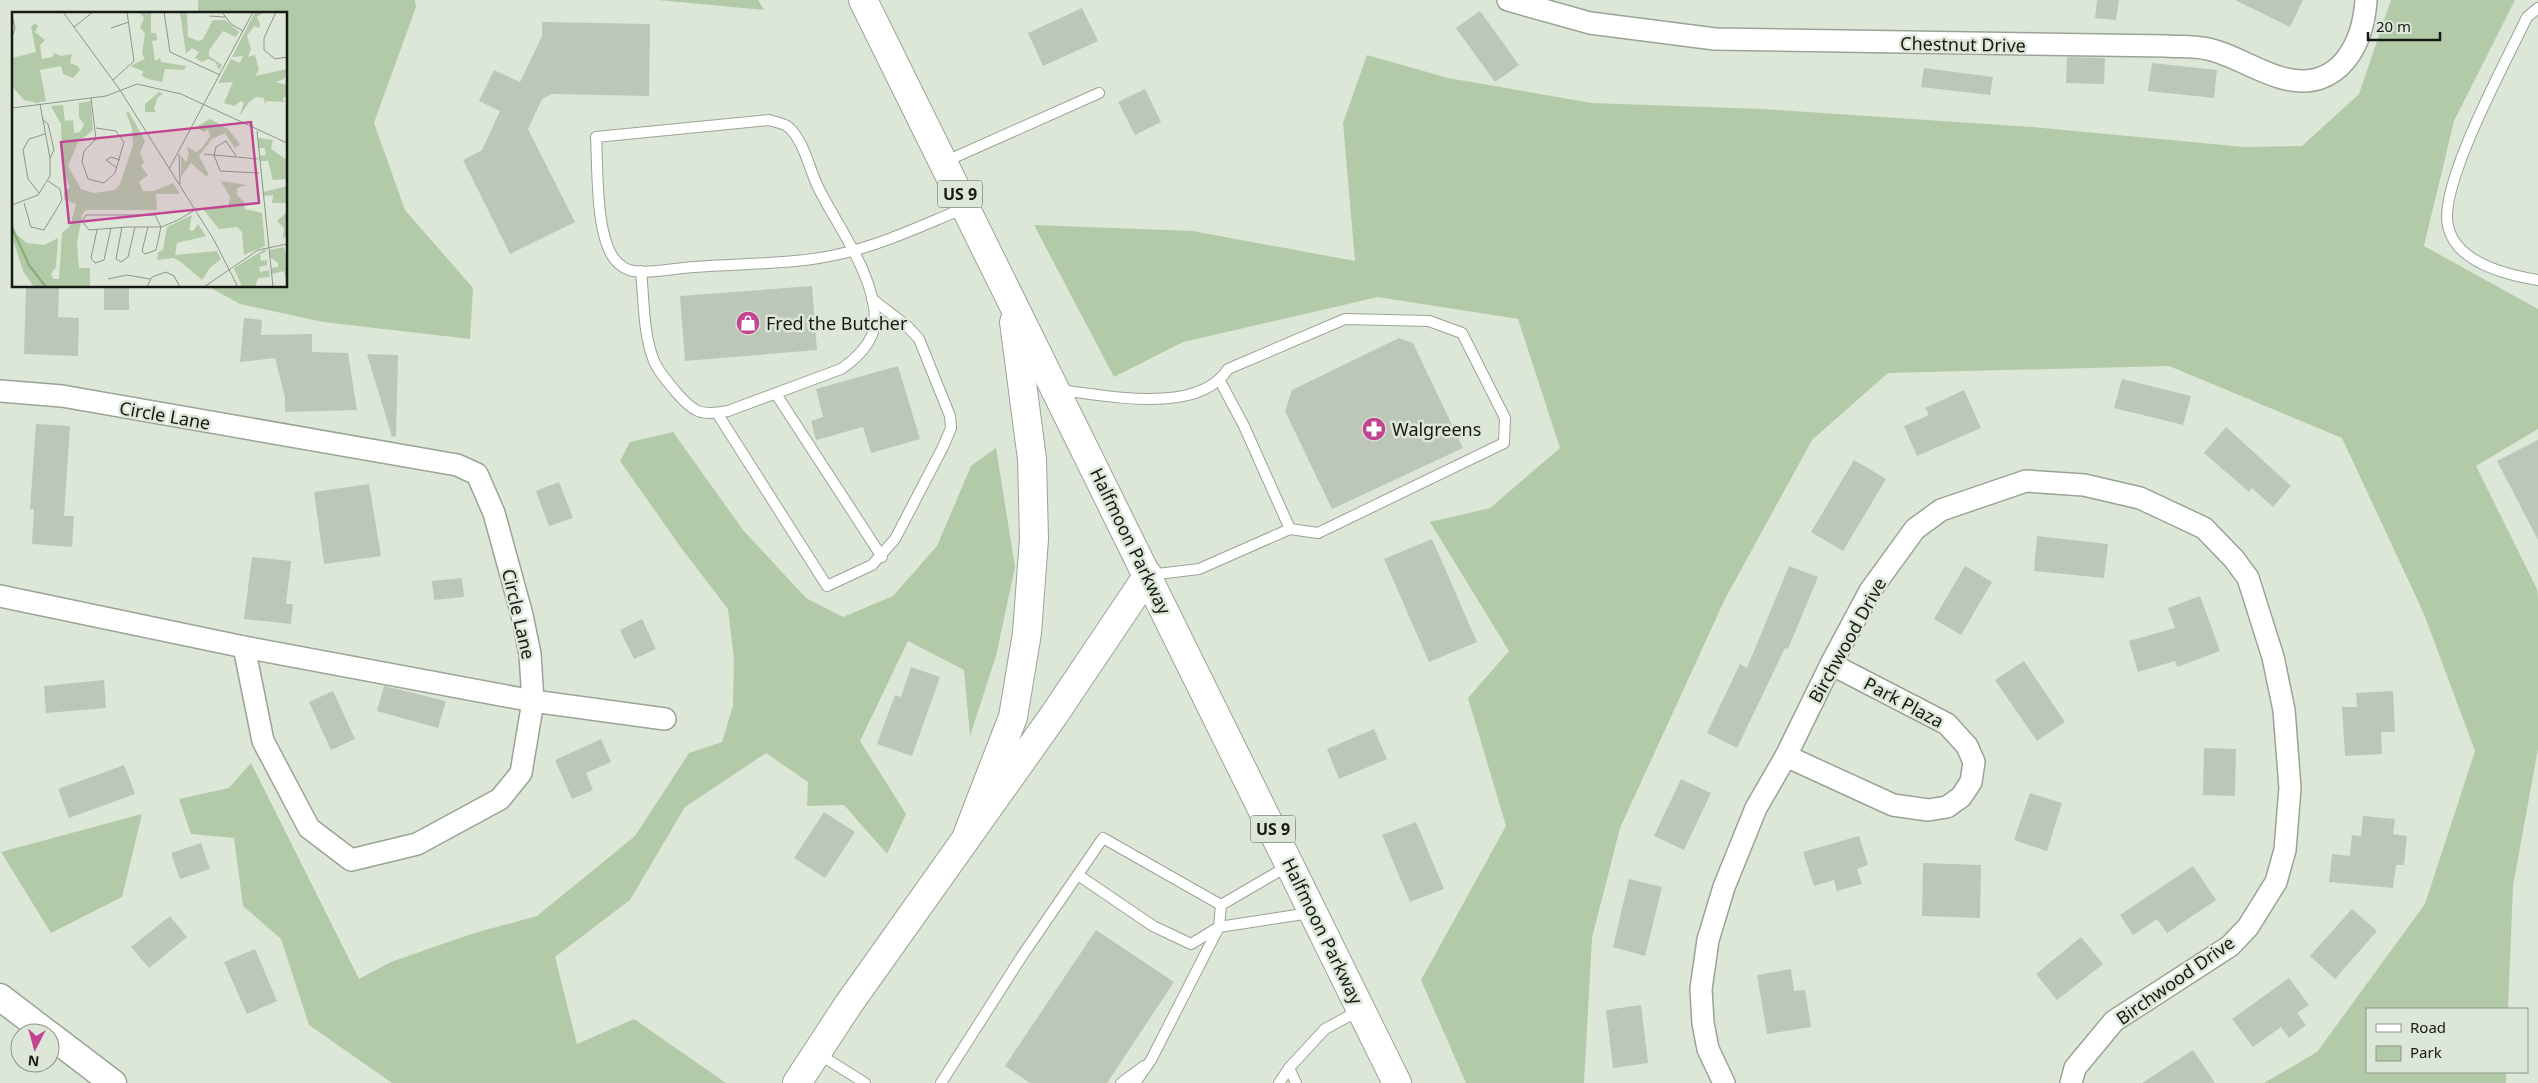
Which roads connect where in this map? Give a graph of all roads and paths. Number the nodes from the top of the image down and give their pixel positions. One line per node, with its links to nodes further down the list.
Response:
1 (863, 0): 6 (main road, Halfmoon Parkway / US 9)
2 (1508, 0): 3 (street, Chestnut Drive)
3 (2366, 0)
4 (2538, 8): 10 (lane)
5 (1099, 93): 6 (lane)
6 (943, 162): 7 (main road, Halfmoon Parkway / US 9)
7 (966, 207): 8 (lane); 12 (main road, Halfmoon Parkway / US 9)
8 (854, 251): 9 (lane); 9 (lane); 11 (lane)
9 (640, 270): 17 (lane)
10 (2538, 280)
11 (872, 298): 16 (lane); 19 (lane)
12 (1011, 298): 14 (main road, Halfmoon Parkway / US 9); 27 (main road)
13 (1220, 381): 14 (lane); 18 (lane); 18 (lane)
14 (1056, 389): 20 (main road, Halfmoon Parkway / US 9)
15 (0, 391): 24 (street, Circle Lane)
16 (776, 394): 17 (lane); 19 (lane)
17 (716, 413): 19 (lane)
18 (1290, 529): 20 (lane)
19 (882, 556)
20 (1148, 575): 27 (main road); 28 (main road, Halfmoon Parkway / US 9)
21 (0, 596): 22 (street)
22 (244, 647): 24 (street); 24 (street, Circle Lane)
23 (1831, 664): 26 (street, Birchwood Drive); 26 (street, Park Plaza); 50 (street, Birchwood Drive)
24 (533, 701): 25 (street)
25 (665, 719)
26 (1786, 756): 49 (street, Birchwood Drive)
27 (968, 833): 37 (main road)
28 (1290, 865): 30 (lane); 31 (main road, Halfmoon Parkway / US 9)
29 (1078, 874): 30 (lane); 32 (lane); 43 (lane)
30 (1222, 905): 32 (lane)
31 (1314, 913): 32 (lane); 34 (main road, Halfmoon Parkway / US 9)
32 (1220, 926): 38 (lane)
33 (0, 997): 35 (street)
34 (1361, 1010): 39 (lane); 48 (main road, Halfmoon Parkway / US 9)
35 (34, 1023)
36 (60, 1043): 40 (street)
37 (817, 1053): 41 (main road); 42 (lane)
38 (1151, 1060): 44 (lane); 45 (lane)
39 (1289, 1068): 46 (lane); 47 (lane)
40 (113, 1083)
41 (797, 1083)
42 (864, 1083)
43 (942, 1083)
44 (1120, 1083)
45 (1136, 1083)
46 (1279, 1083)
47 (1296, 1083)
48 (1397, 1083)
49 (1724, 1083)
50 (2071, 1083)

